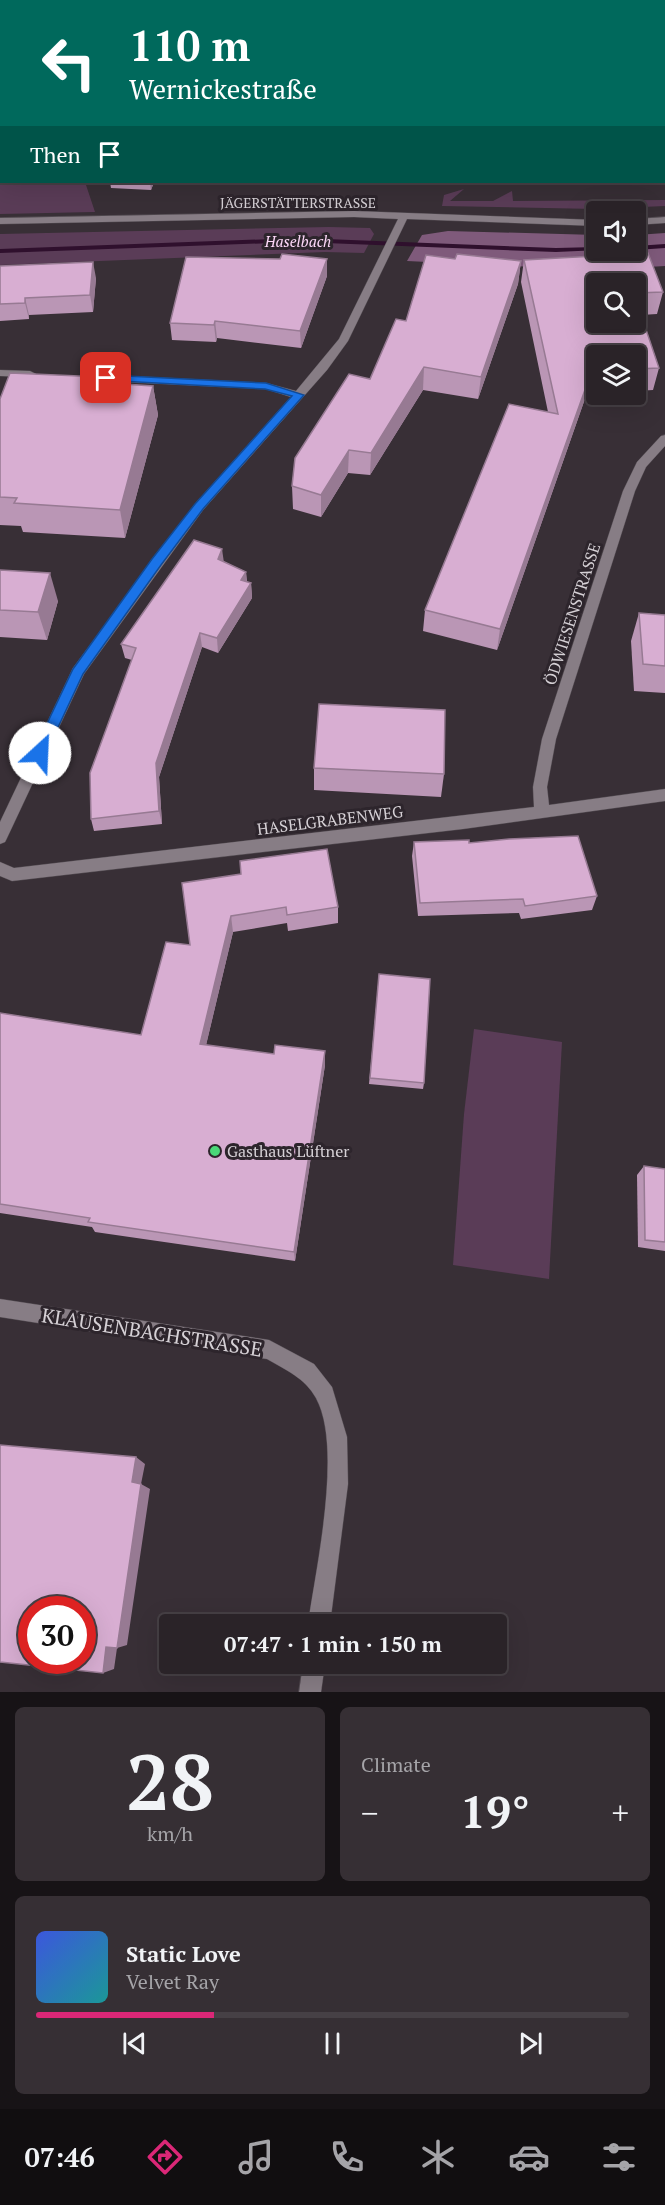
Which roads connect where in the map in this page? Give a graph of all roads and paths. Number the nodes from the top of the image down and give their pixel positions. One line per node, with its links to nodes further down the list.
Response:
1 (404, 216): 3 (street, JÄGERSTÄTTERSTRASSE); 5 (street, JÄGERSTÄTTERSTRASSE); 9 (street)
2 (665, 220): 4 (street)
3 (0, 221)
4 (646, 221)
5 (586, 223)
6 (0, 373): 7 (street)
7 (46, 375)
8 (94, 377): 9 (street)
9 (298, 395): 13 (street)
10 (665, 438): 12 (street, ÖDWIESENSTRASSE)
11 (665, 795): 12 (street, HASELGRABENWEG)
12 (542, 811): 14 (street, HASELGRABENWEG)
13 (0, 838)
14 (0, 868)
15 (0, 1308): 16 (street, KLAUSENBACHSTRASSE)
16 (321, 1614)
17 (313, 1674): 18 (street)
18 (310, 1692)

